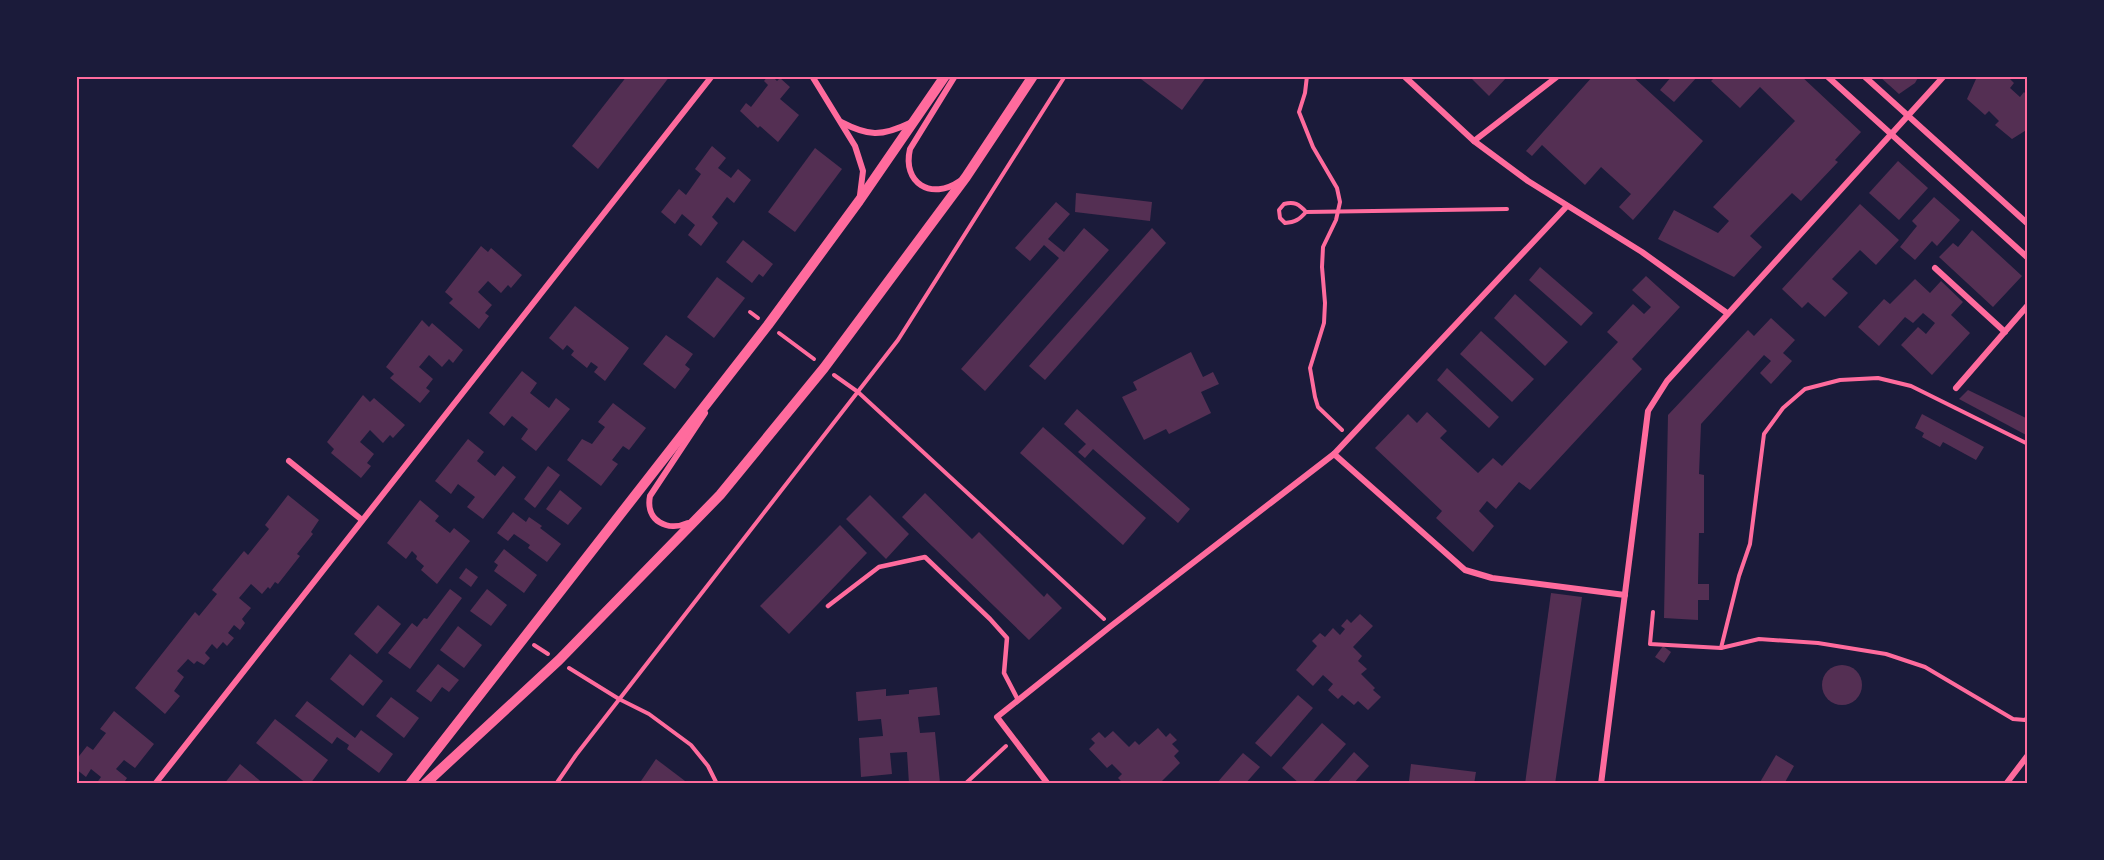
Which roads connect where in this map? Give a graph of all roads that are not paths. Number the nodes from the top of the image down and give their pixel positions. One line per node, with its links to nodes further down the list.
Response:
1 (712, 76): 30 (street)
2 (812, 76): 13 (street)
3 (945, 76): 12 (street)
4 (955, 76): 16 (street)
5 (1033, 76): 16 (street)
6 (1404, 76): 15 (street)
7 (1558, 76): 15 (street)
8 (1827, 76): 14 (street)
9 (1864, 76): 11 (street)
10 (1944, 76): 11 (street)
11 (1907, 117): 14 (street); 19 (street)
12 (917, 119): 13 (street); 17 (street)
13 (840, 122): 17 (street)
14 (1891, 135): 20 (street); 23 (street)
15 (1474, 141): 18 (street)
16 (966, 177): 29 (street)
17 (859, 201): 25 (street)
18 (1567, 206): 23 (street); 27 (street)
19 (2028, 224)
20 (2028, 258)
21 (1935, 268): 24 (street)
22 (2028, 305): 24 (street)
23 (1727, 314): 31 (street)
24 (2005, 332): 26 (street)
25 (722, 384): 29 (street); 36 (street)
26 (1956, 388)
27 (1334, 454): 31 (street); 33 (street)
28 (290, 461): 30 (street)
29 (710, 507): 37 (street)
30 (362, 520): 35 (street)
31 (1625, 595): 39 (street)
32 (828, 606): 33 (lane)
33 (1018, 700): 38 (street)
34 (2028, 755): 40 (street)
35 (155, 783)
36 (410, 783)
37 (425, 783)
38 (1048, 783)
39 (1602, 783)
40 (2006, 783)

